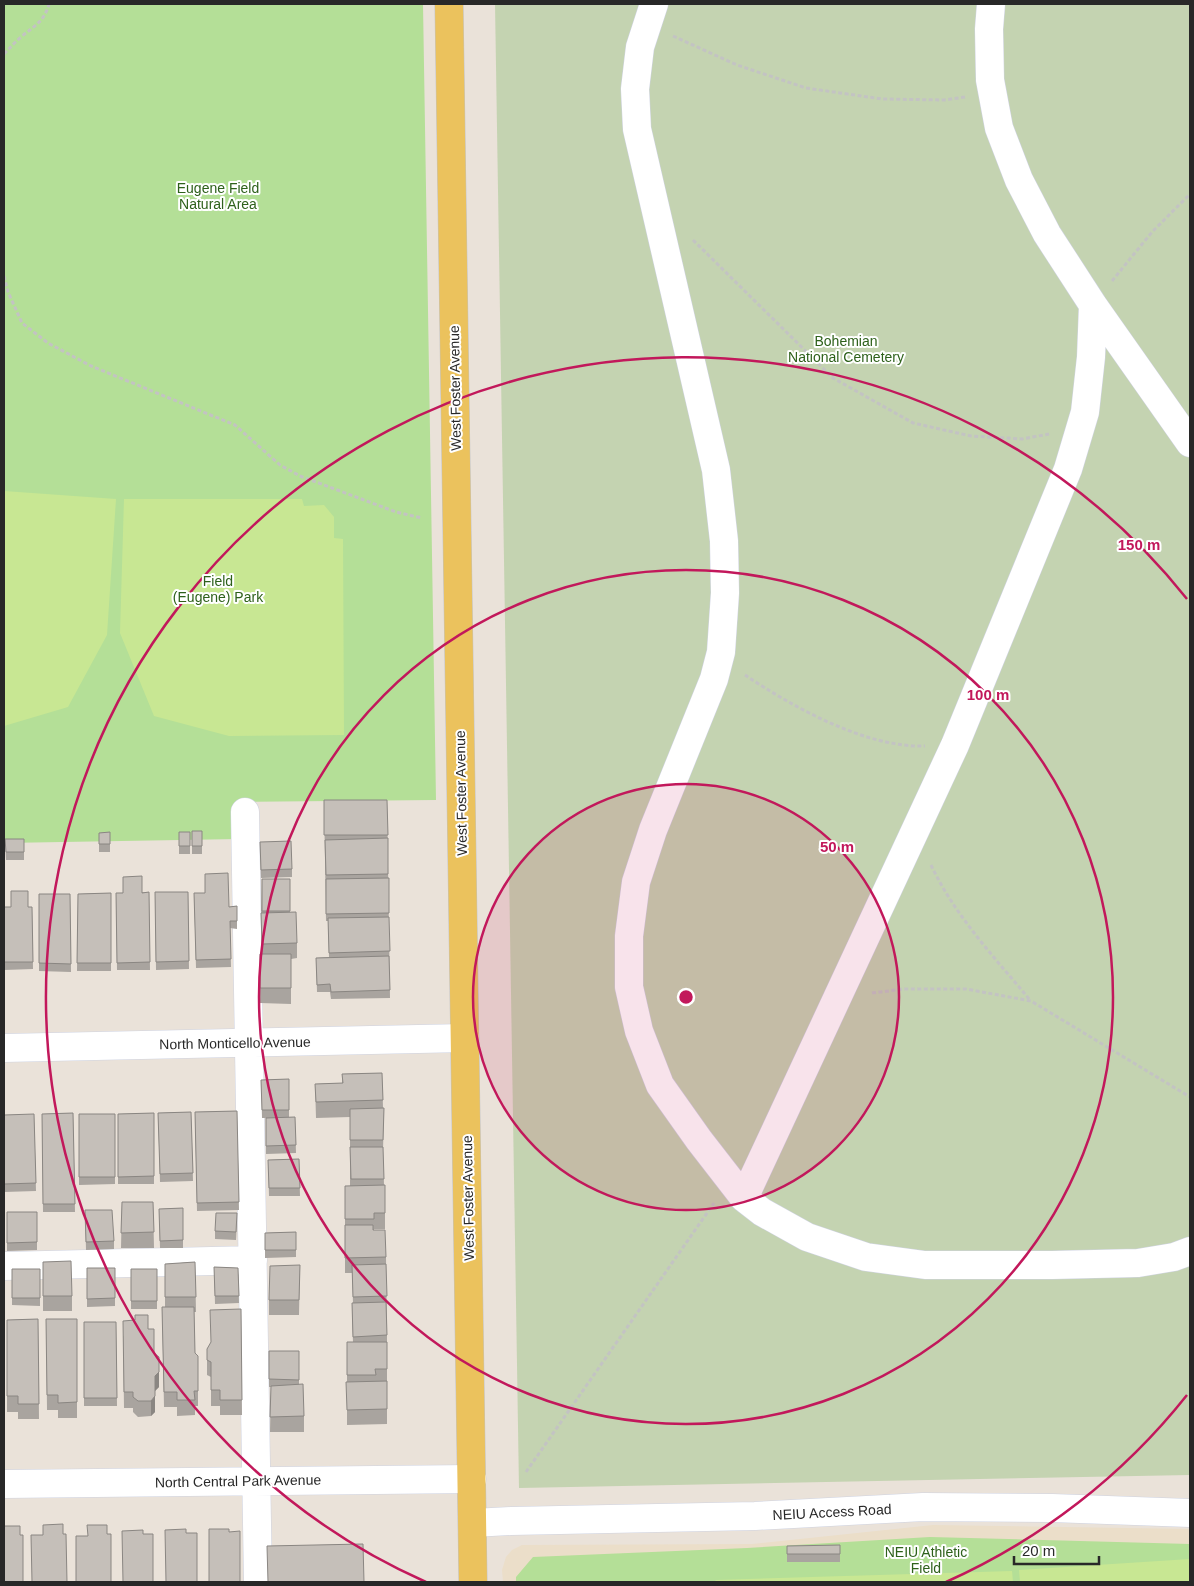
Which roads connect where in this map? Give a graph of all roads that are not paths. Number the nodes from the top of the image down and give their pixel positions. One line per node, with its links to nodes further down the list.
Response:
1 (449, 4): 7 (main road, West Foster Avenue)
2 (991, 4): 4 (street)
3 (651, 14): 10 (street)
4 (1093, 305): 5 (street); 10 (street)
5 (1190, 443)
6 (245, 812): 8 (street)
7 (465, 1038): 8 (street, North Monticello Avenue); 14 (main road, West Foster Avenue)
8 (249, 1043): 9 (street, North Monticello Avenue); 12 (street)
9 (4, 1048)
10 (737, 1189): 11 (street)
11 (1190, 1251)
12 (253, 1260): 13 (street); 15 (street)
13 (4, 1266)
14 (472, 1479): 15 (street, North Central Park Avenue); 18 (main road, West Foster Avenue)
15 (257, 1481): 16 (street, North Central Park Avenue); 19 (street)
16 (4, 1484)
17 (1190, 1513): 18 (street, NEIU Access Road)
18 (473, 1523): 20 (main road, West Foster Avenue)
19 (258, 1582)
20 (473, 1582)

